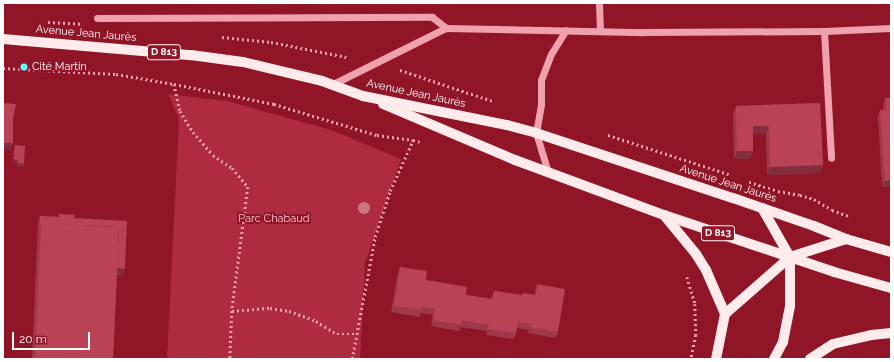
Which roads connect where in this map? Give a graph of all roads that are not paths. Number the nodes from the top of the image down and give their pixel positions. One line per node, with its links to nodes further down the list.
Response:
1 (599, 3): 6 (street)
2 (97, 18): 3 (street)
3 (446, 28): 5 (street); 9 (street)
4 (891, 28): 7 (street)
5 (566, 30): 6 (street); 11 (street)
6 (600, 30): 7 (street)
7 (824, 31): 12 (street)
8 (3, 39): 9 (main road, Avenue Jean Jaurès / D 813)
9 (333, 84): 10 (main road, Avenue Jean Jaurès / D 813)
10 (363, 96): 11 (main road, Avenue Jean Jaurès / D 813); 13 (main road, D 813)
11 (536, 134): 13 (street); 14 (main road, Avenue Jean Jaurès / D 813)
12 (831, 158)
13 (548, 172): 15 (main road, D 813)
14 (762, 208): 16 (main road, Avenue Jean Jaurès / D 813); 18 (main road)
15 (664, 215): 18 (main road, D 813); 20 (main road)
16 (846, 239): 17 (main road, D 813); 18 (main road)
17 (891, 252)
18 (790, 257): 19 (main road, D 813); 20 (main road); 23 (main road)
19 (891, 288)
20 (725, 314): 22 (main road)
21 (891, 333): 24 (main road)
22 (716, 359)
23 (774, 359)
24 (810, 359)

